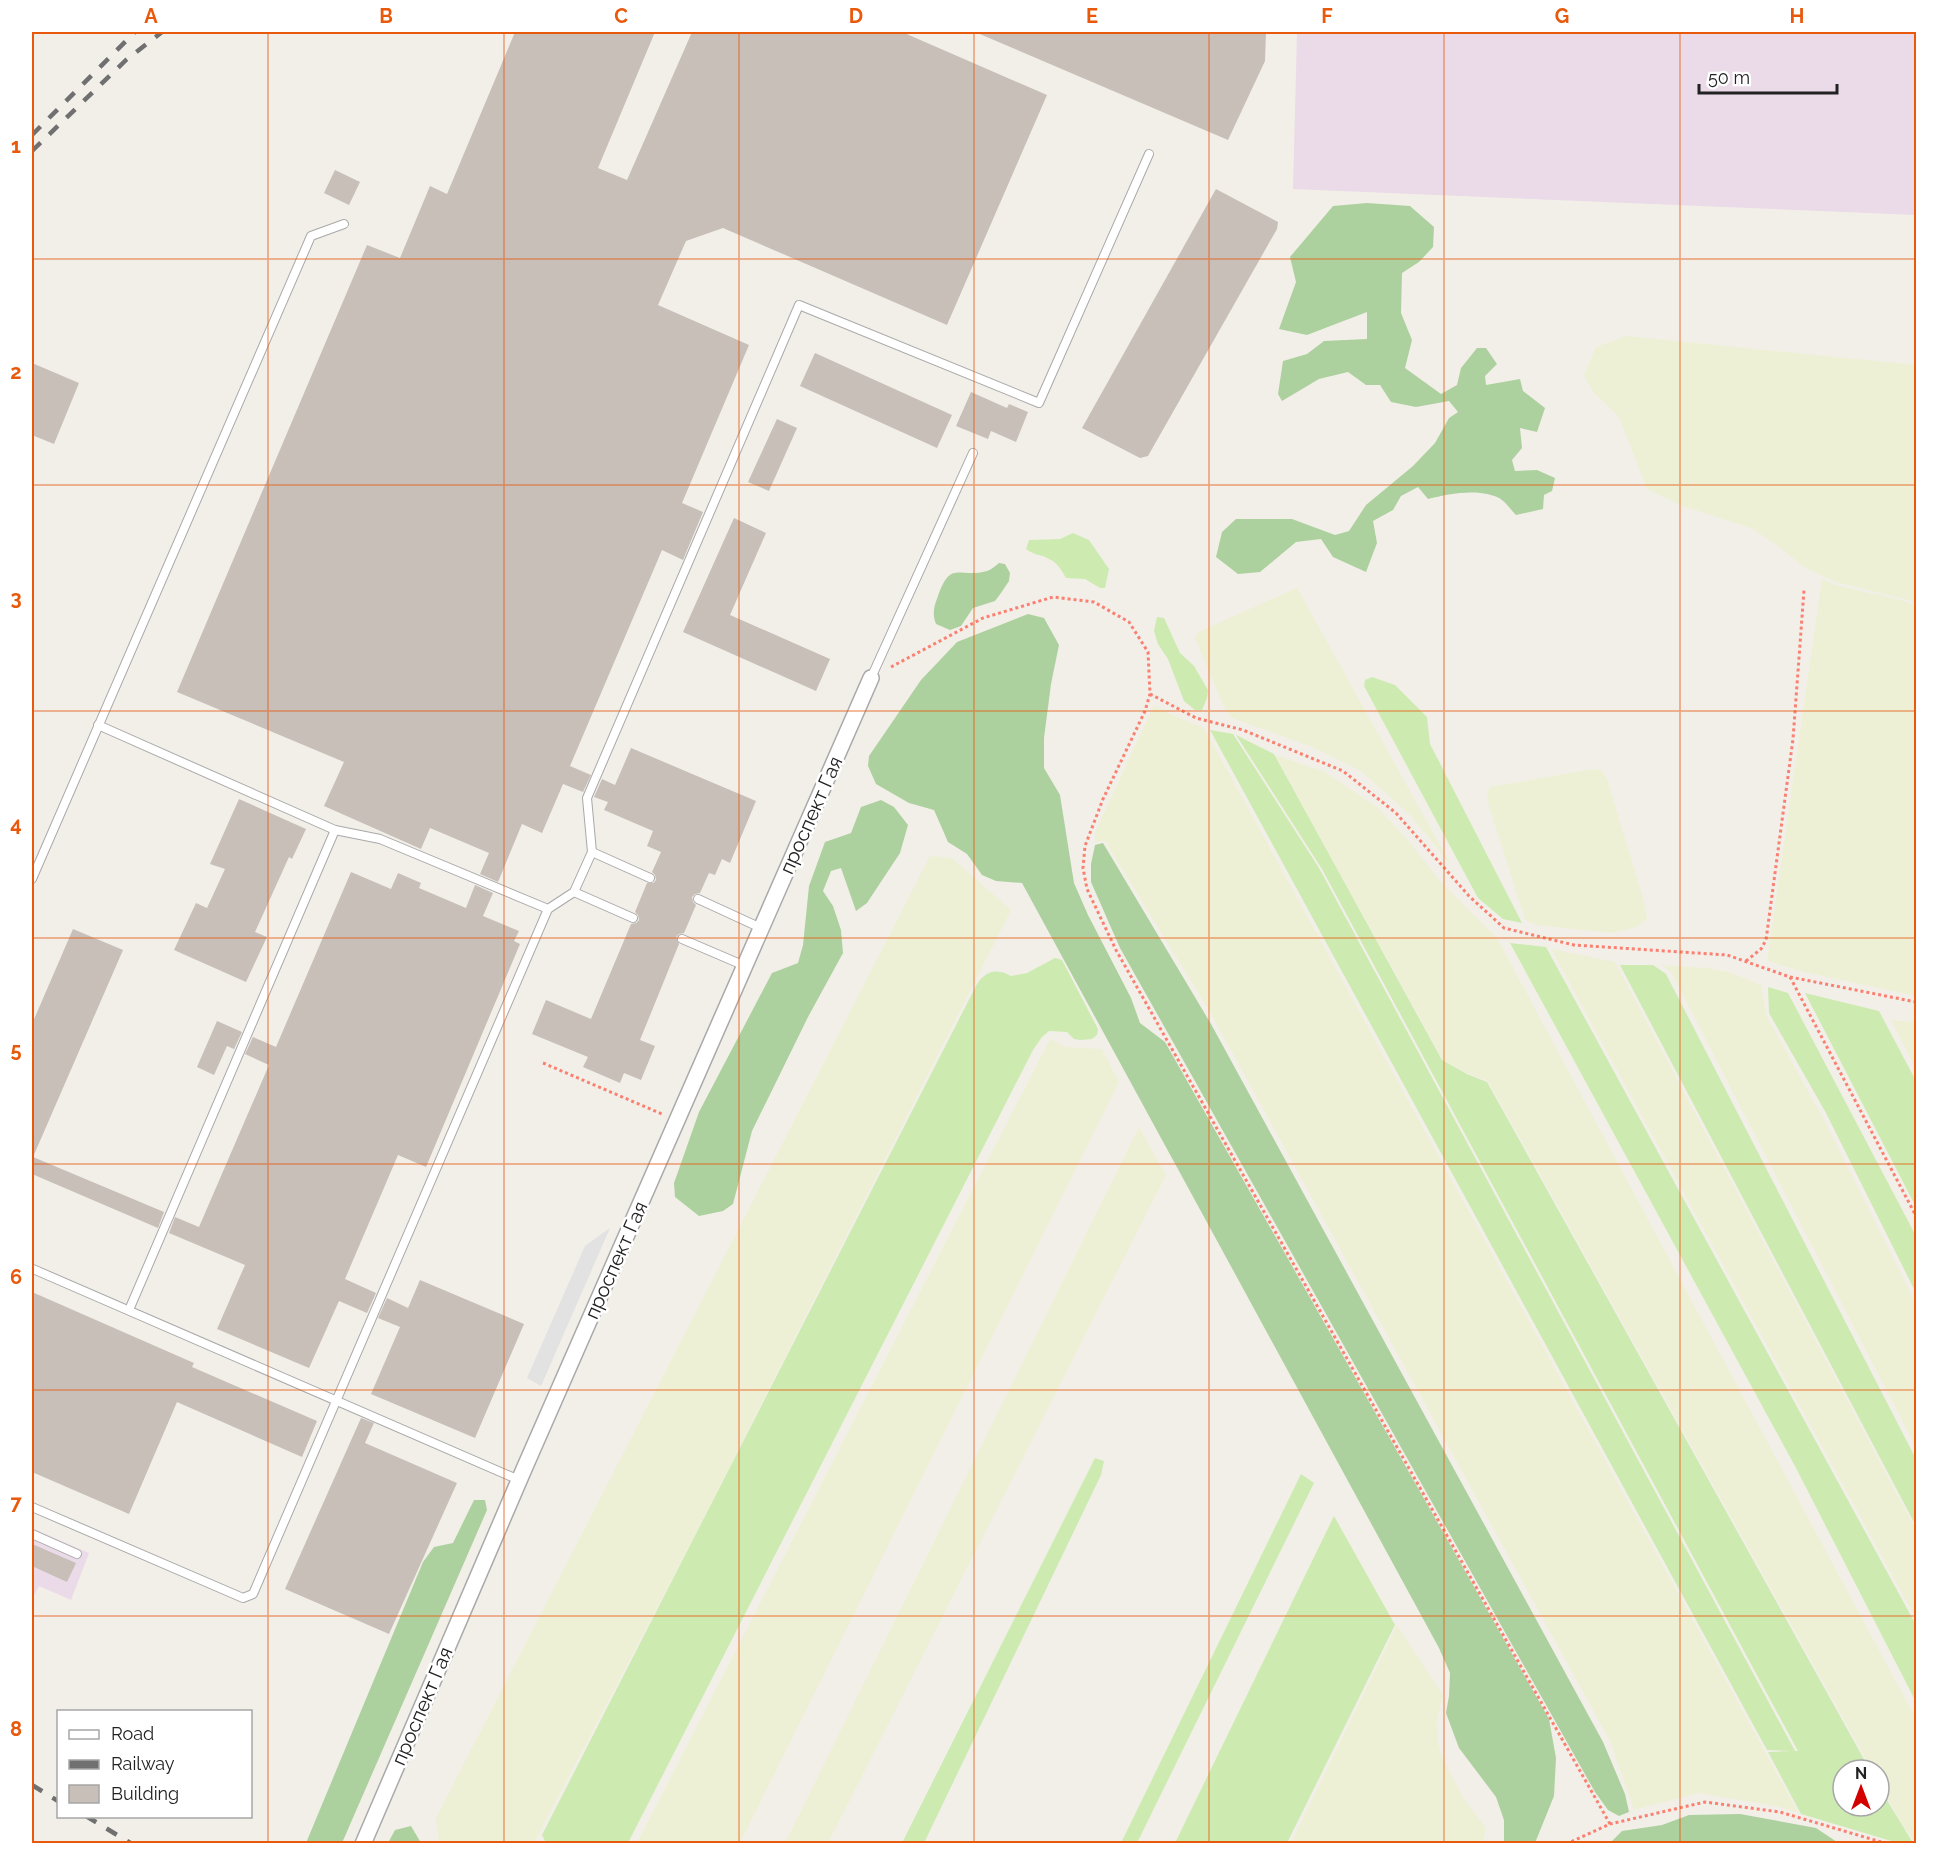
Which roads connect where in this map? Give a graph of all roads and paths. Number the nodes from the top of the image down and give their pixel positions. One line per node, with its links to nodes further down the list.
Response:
1 (1149, 154): 9 (lane)
2 (344, 224): 7 (lane)
3 (973, 453): 5 (lane)
4 (1804, 590): 18 (path)
5 (871, 678): 6 (path); 16 (street, проспект Гая)
6 (1150, 694): 18 (path); 32 (path)
7 (98, 725): 8 (lane); 11 (lane)
8 (335, 830): 14 (lane); 26 (lane)
9 (592, 852): 10 (lane); 12 (lane)
10 (650, 878)
11 (32, 879)
12 (574, 892): 14 (lane); 15 (lane)
13 (698, 900): 16 (lane)
14 (548, 909): 27 (lane)
15 (633, 918)
16 (761, 928): 19 (street, проспект Гая)
17 (682, 939): 19 (lane)
18 (1746, 961): 20 (path)
19 (745, 966): 23 (street, проспект Гая)
20 (1790, 977): 21 (path); 24 (path)
21 (1917, 1002)
22 (543, 1063): 23 (path)
23 (677, 1121): 28 (street, проспект Гая)
24 (1917, 1216)
25 (33, 1269): 26 (lane)
26 (129, 1310): 27 (lane)
27 (336, 1400): 28 (lane); 29 (lane)
28 (519, 1480): 33 (street, проспект Гая)
29 (32, 1507)
30 (32, 1534): 31 (lane)
31 (77, 1554)
32 (1610, 1824): 34 (path); 35 (path)
33 (363, 1844)
34 (1566, 1844)
35 (1888, 1844)

